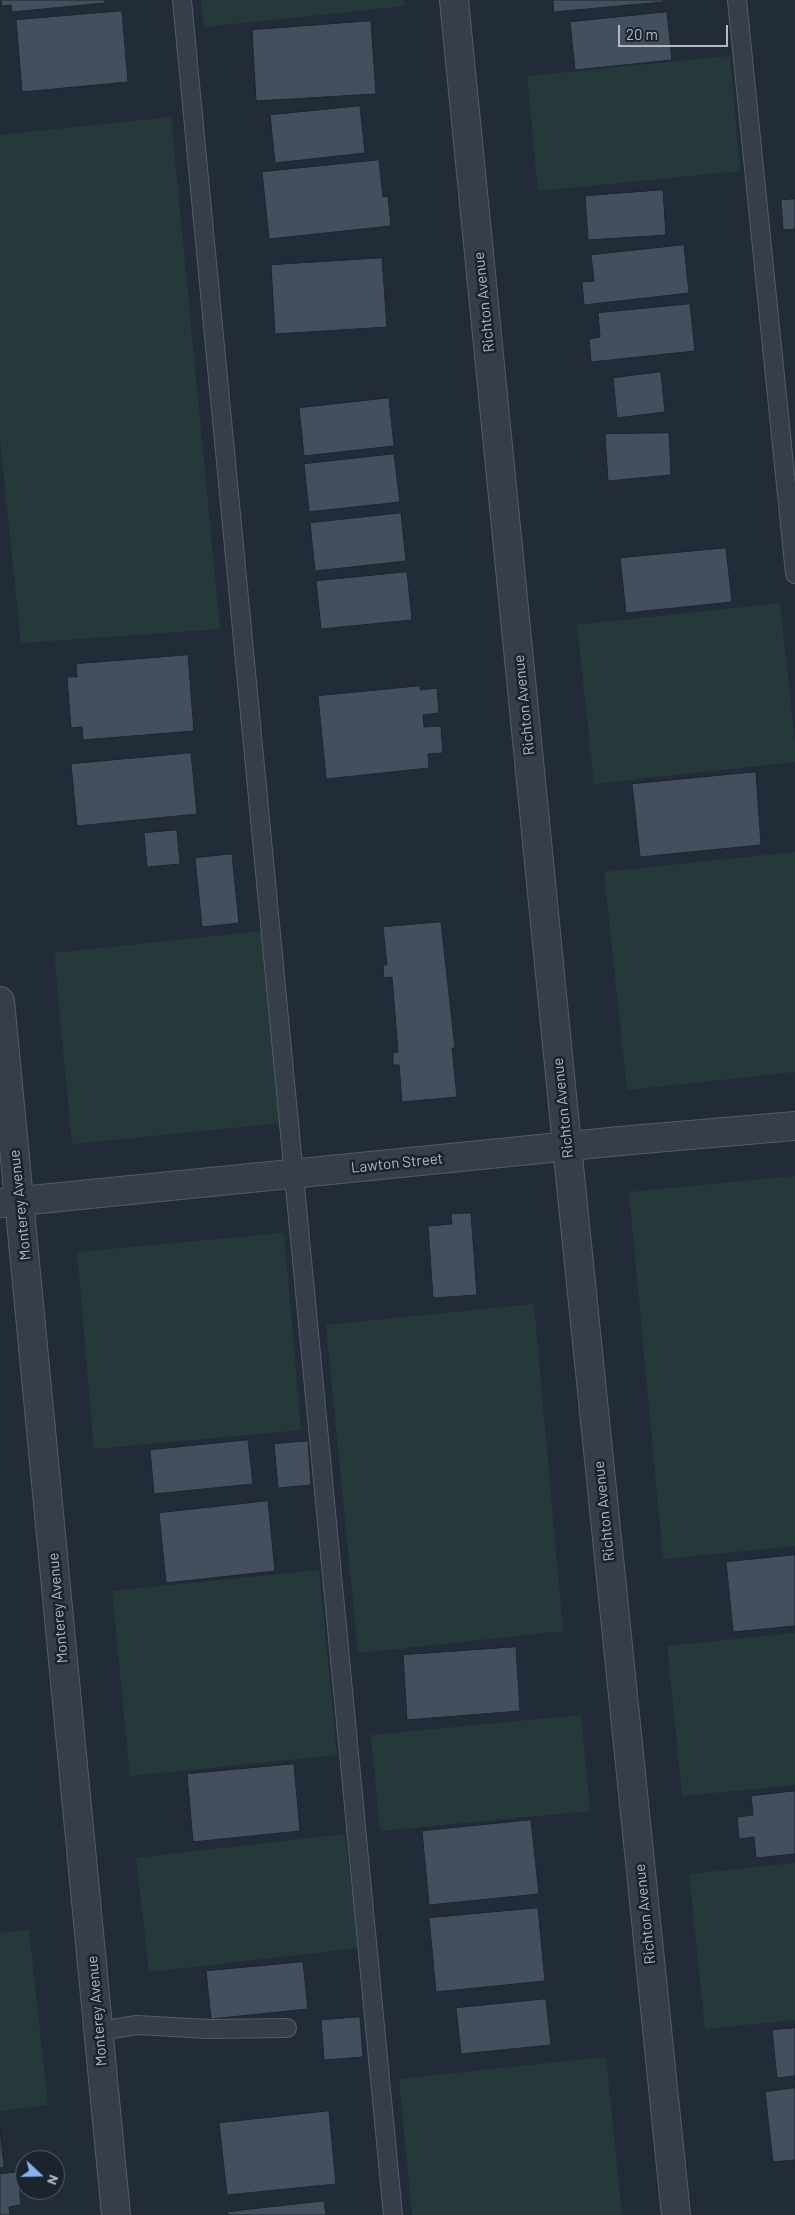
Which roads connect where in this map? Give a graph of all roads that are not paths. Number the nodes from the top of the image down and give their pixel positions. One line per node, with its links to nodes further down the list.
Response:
1 (182, 0): 8 (lane)
2 (454, 0): 7 (street, Richton Avenue)
3 (737, 0): 4 (lane)
4 (795, 574)
5 (0, 1001): 9 (street, Monterey Avenue)
6 (795, 1126): 7 (street, Lawton Street)
7 (567, 1146): 8 (street, Lawton Street); 14 (street, Richton Avenue)
8 (294, 1174): 9 (street, Lawton Street); 13 (lane)
9 (10, 1203): 11 (street, Monterey Avenue)
10 (287, 2028): 11 (lane)
11 (99, 2031): 12 (street, Monterey Avenue)
12 (116, 2215)
13 (393, 2215)
14 (676, 2215)

